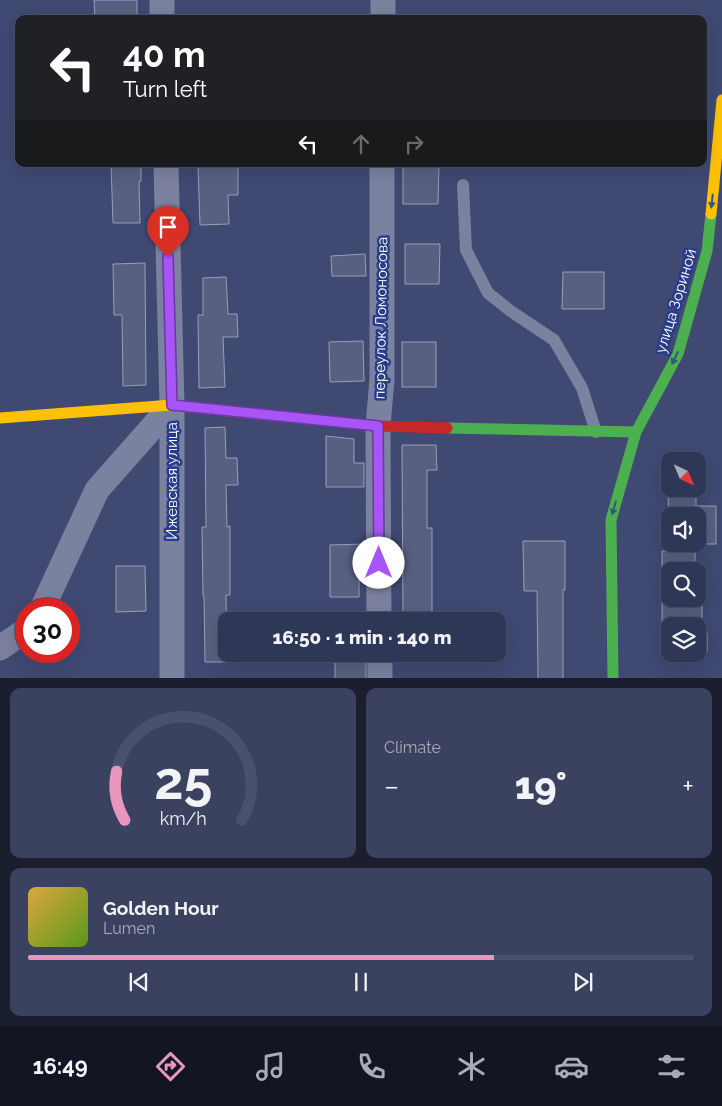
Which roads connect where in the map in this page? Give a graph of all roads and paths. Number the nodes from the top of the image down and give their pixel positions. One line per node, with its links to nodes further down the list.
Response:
1 (162, 0): 3 (street)
2 (383, 0): 4 (street)
3 (162, 15)
4 (383, 15)
5 (722, 100): 13 (street, улица Зориной, one-way to 13)
6 (166, 167): 9 (street, Ижевская улица)
7 (382, 167): 11 (street, переулок Ломоносова)
8 (463, 185): 12 (lane)
9 (172, 405): 10 (street); 11 (street); 14 (street); 19 (street, Ижевская улица)
10 (0, 418)
11 (378, 426): 12 (street); 15 (street, переулок Ломоносова)
12 (596, 432): 13 (street)
13 (636, 432): 21 (street, улица Зориной, one-way to 21)
14 (47, 598)
15 (379, 612)
16 (15, 638): 17 (street)
17 (0, 648)
18 (380, 662): 20 (street)
19 (172, 678)
20 (380, 678)
21 (612, 678)

